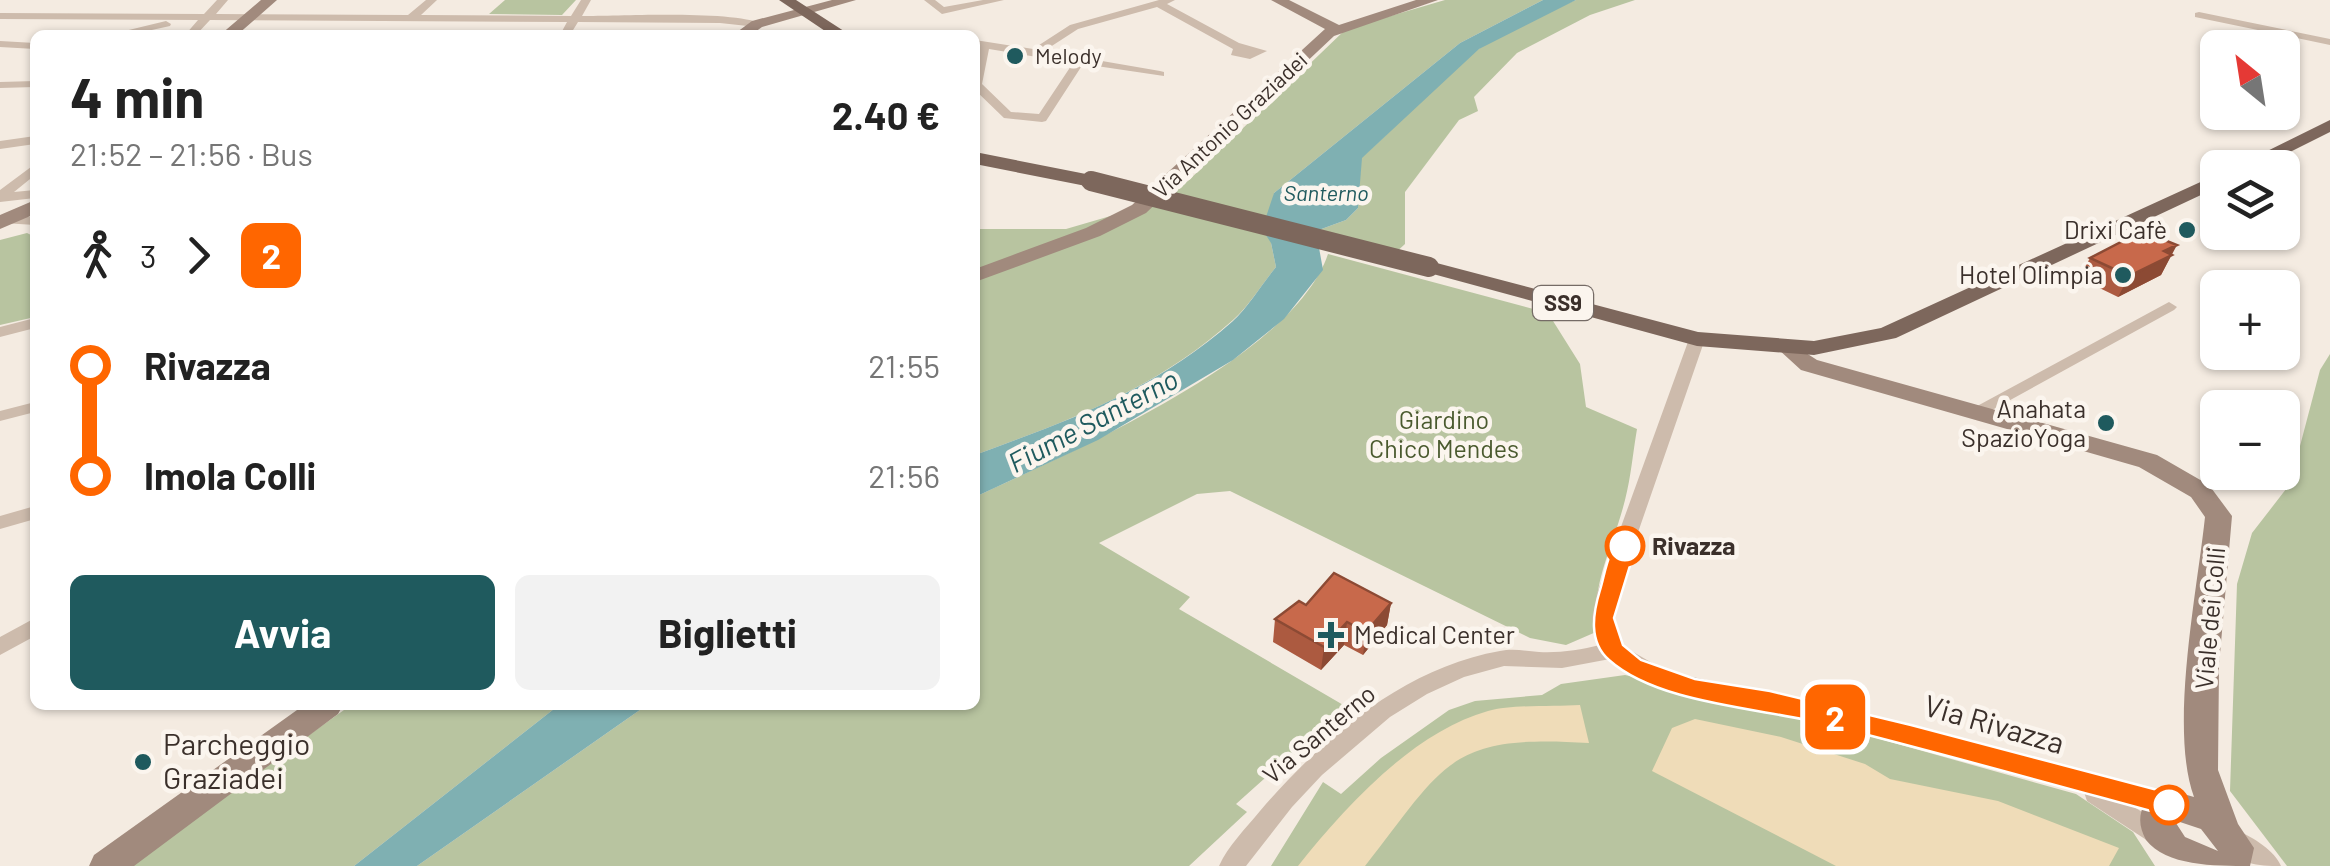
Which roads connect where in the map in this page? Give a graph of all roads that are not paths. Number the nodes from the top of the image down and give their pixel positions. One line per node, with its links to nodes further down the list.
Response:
1 (36, 0): 19 (street)
2 (152, 0): 16 (street)
3 (223, 0): 17 (street)
4 (270, 0): 18 (street)
5 (432, 0): 20 (street)
6 (586, 0): 22 (street)
7 (768, 0): 14 (main road)
8 (849, 0): 14 (street)
9 (929, 0): 10 (street)
10 (999, 0)
11 (1278, 0): 24 (street)
12 (1431, 0): 24 (street, Via Antonio Graziadei)
13 (1165, 2): 38 (street); 39 (street)
14 (793, 9): 23 (street); 32 (main road); 33 (main road)
15 (2199, 15): 34 (street)
16 (131, 16): 17 (street); 19 (street); 25 (street)
17 (208, 16): 18 (street); 26 (street); 27 (street)
18 (251, 17): 20 (street); 28 (street)
19 (3, 18)
20 (412, 18): 21 (street)
21 (487, 18): 22 (street); 29 (street)
22 (576, 19): 23 (street); 30 (street)
23 (757, 24): 31 (street)
24 (1336, 29): 59 (street, Via Antonio Graziadei)
25 (116, 30)
26 (153, 30)
27 (195, 30)
28 (234, 30)
29 (475, 30)
30 (568, 30)
31 (748, 30)
32 (816, 30)
33 (833, 30)
34 (2330, 42)
35 (0, 44): 37 (street)
36 (980, 44): 39 (street)
37 (30, 46)
38 (1238, 47)
39 (1038, 51): 40 (street)
40 (1081, 59): 41 (street); 44 (street)
41 (1160, 74)
42 (30, 84): 43 (street)
43 (0, 85)
44 (980, 90)
45 (2330, 125): 48 (main road)
46 (30, 141): 47 (street)
47 (0, 145)
48 (2279, 150)
49 (980, 165): 52 (main road, SS9)
50 (980, 165): 52 (main road, SS9)
51 (30, 172): 55 (street)
52 (1068, 178): 63 (main road, SS9, bridge)
53 (2200, 188): 64 (main road, SS9)
54 (30, 195): 55 (street)
55 (0, 198)
56 (30, 209): 58 (street)
57 (30, 221): 58 (street)
58 (4, 222)
59 (980, 274)
60 (2170, 307): 66 (street)
61 (30, 324): 62 (street)
62 (0, 332)
63 (1698, 339): 64 (main road, SS9); 72 (street)
64 (1789, 349): 66 (street, Viale dei Colli)
65 (30, 408): 67 (street)
66 (1976, 411): 74 (street, Viale dei Colli)
67 (0, 416)
68 (30, 514): 69 (street)
69 (0, 523)
70 (30, 629): 71 (street)
71 (0, 647)
72 (1612, 650): 75 (street, Via Rivazza); 79 (street, Via Santerno)
73 (321, 710): 78 (street)
74 (2202, 770): 76 (street); 77 (street, Viale dei Colli)
75 (2073, 781): 76 (street, Via Rivazza); 76 (street, Via Rivazza)
76 (2172, 832): 77 (street); 80 (street)
77 (2226, 842): 81 (street)
78 (107, 866)
79 (1230, 866)
80 (2211, 866)
81 (2269, 866)

